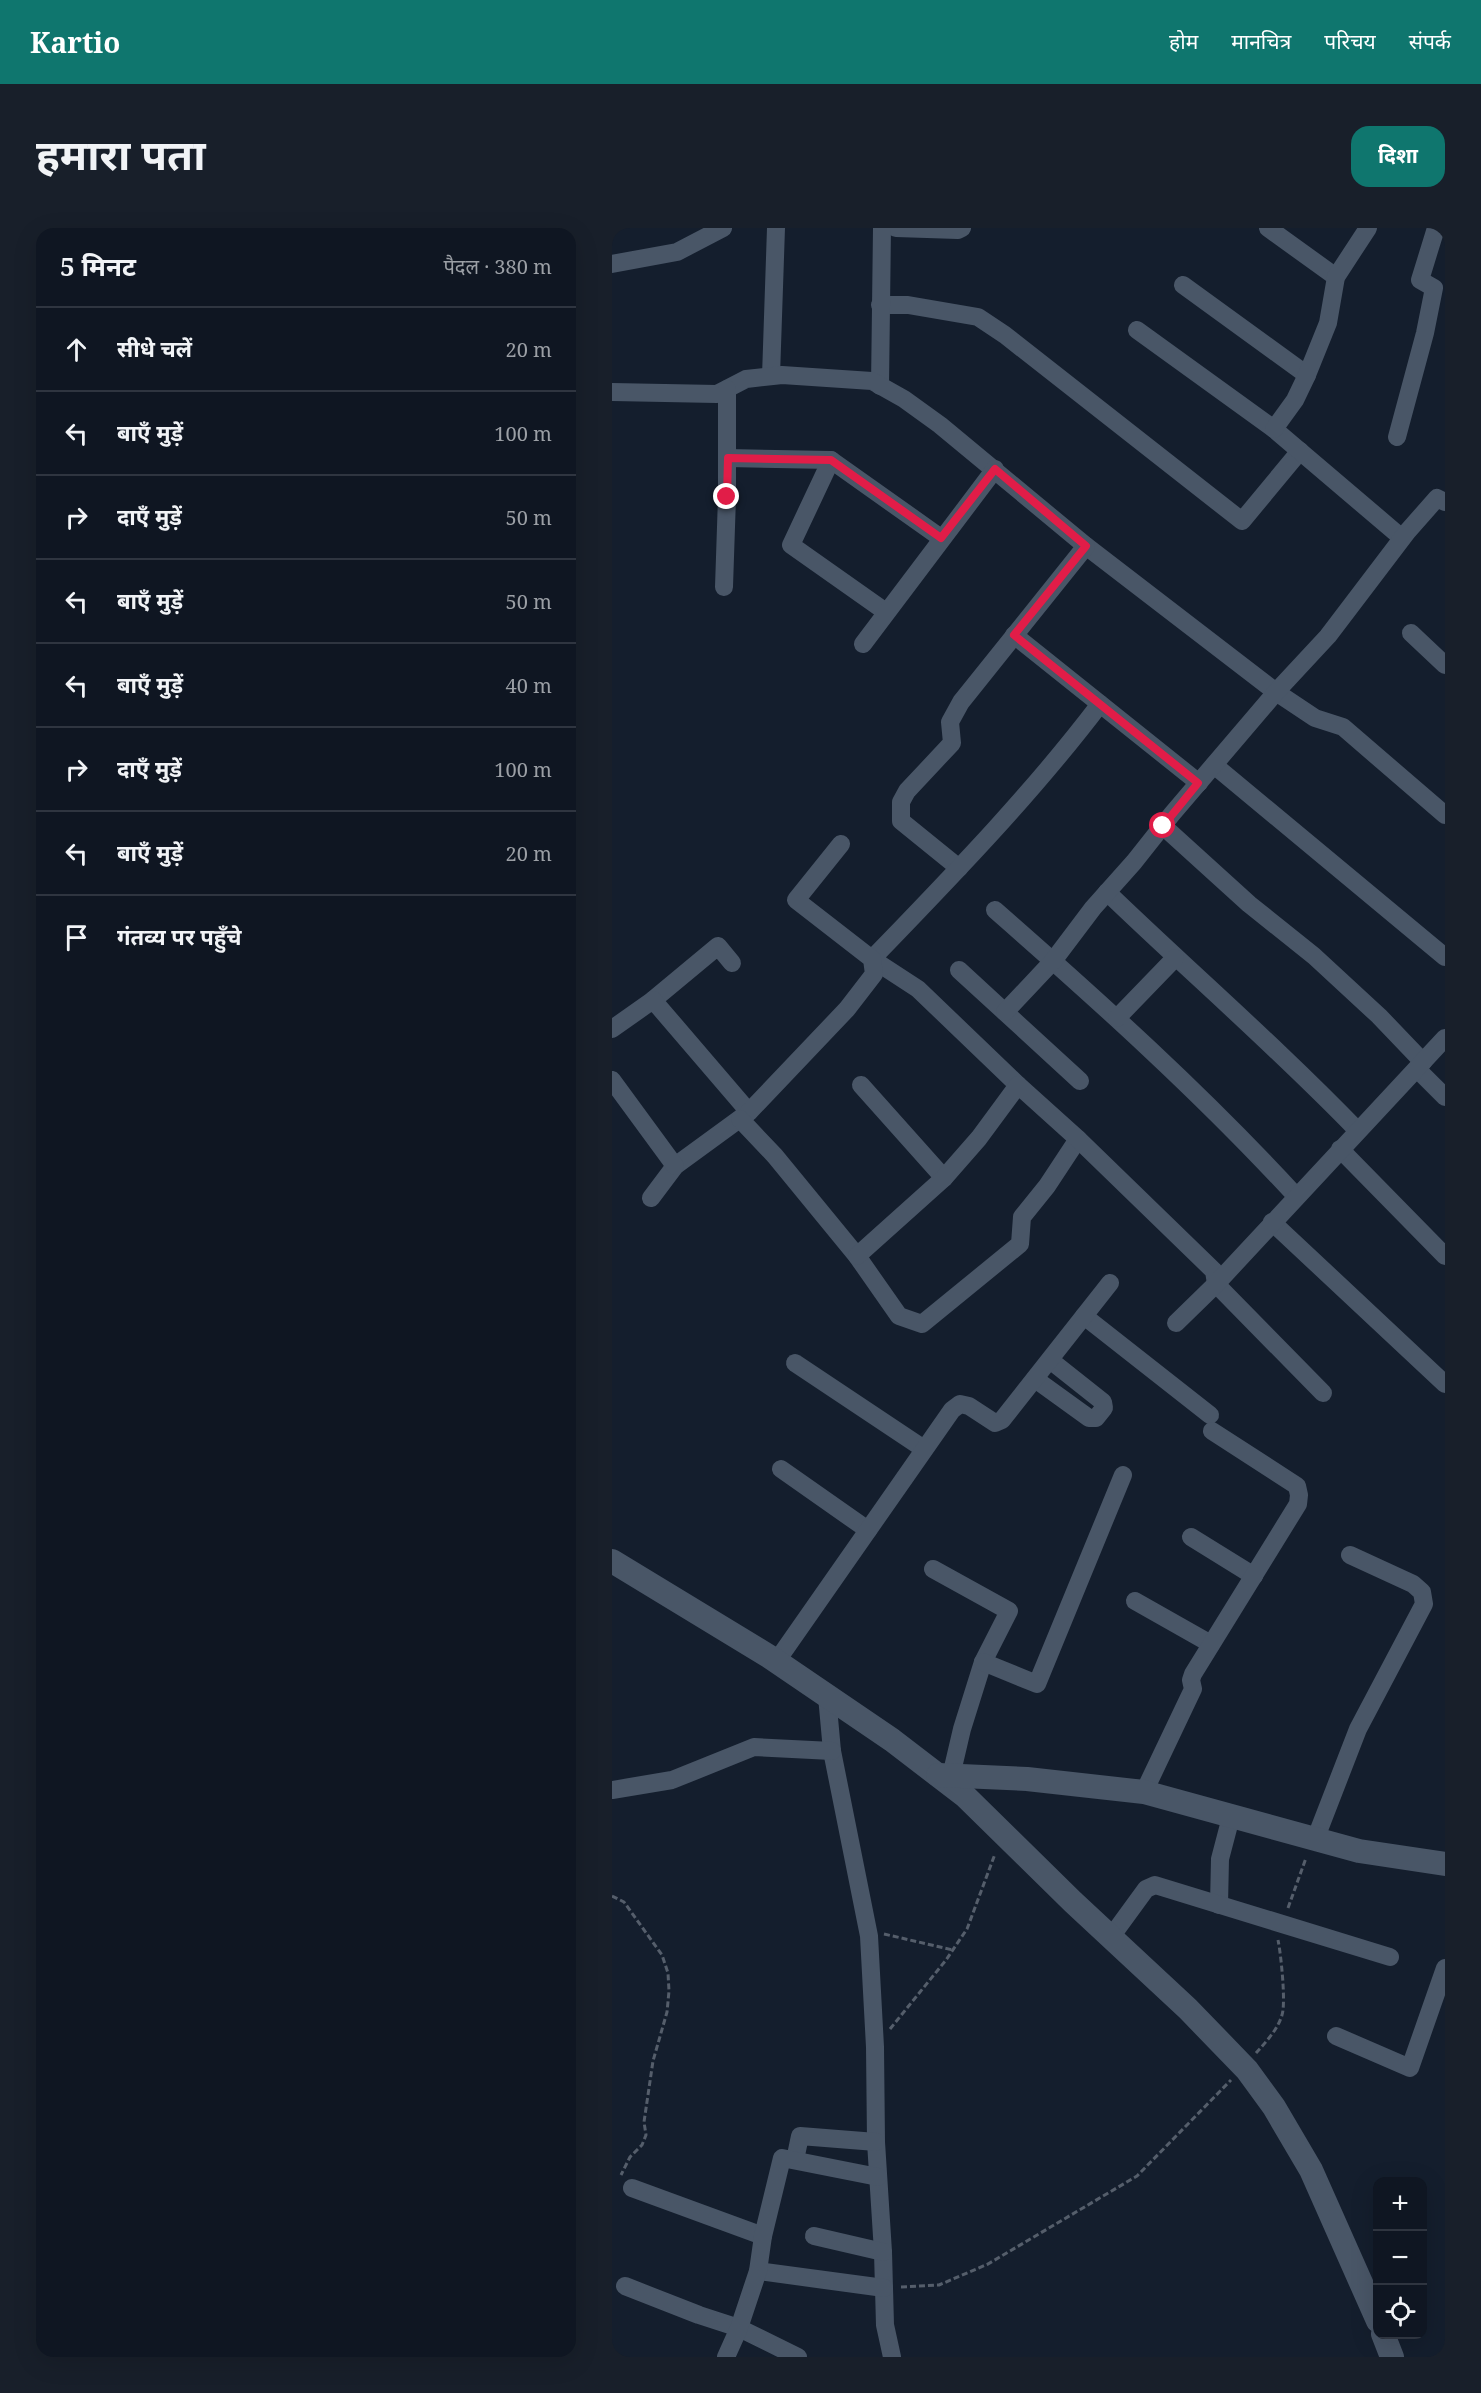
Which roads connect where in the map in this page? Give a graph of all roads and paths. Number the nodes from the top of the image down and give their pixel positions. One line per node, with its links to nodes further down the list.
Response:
1 (723, 228): 9 (street)
2 (776, 228): 15 (street)
3 (882, 228): 12 (street)
4 (896, 228): 5 (street)
5 (962, 228)
6 (1268, 228): 10 (street)
7 (1368, 228): 10 (street)
8 (1436, 228): 20 (street)
9 (612, 264)
10 (1336, 277): 14 (street)
11 (1182, 285): 14 (street)
12 (880, 305): 16 (street); 21 (street)
13 (1137, 330): 19 (street)
14 (1307, 375): 19 (street)
15 (771, 376): 16 (street); 17 (street)
16 (880, 386): 24 (street)
17 (727, 389): 18 (street); 22 (street)
18 (612, 392)
19 (1274, 429): 21 (street)
20 (1397, 437)
21 (1300, 451): 27 (street)
22 (728, 458): 23 (street); 29 (street)
23 (831, 460): 26 (street); 30 (street)
24 (995, 469): 26 (street); 28 (street)
25 (1445, 502): 27 (street)
26 (941, 538): 30 (street)
27 (1402, 538): 35 (street)
28 (1086, 546): 32 (street); 35 (street)
29 (724, 587)
30 (886, 612): 33 (street)
31 (1410, 633): 34 (street)
32 (1014, 635): 36 (street); 42 (street)
33 (863, 644)
34 (1445, 665)
35 (1276, 692): 37 (street); 39 (street)
36 (1100, 704): 38 (street); 42 (street)
37 (1215, 765): 38 (street); 45 (street)
38 (1198, 783): 40 (street)
39 (1445, 815)
40 (1163, 826): 43 (street); 56 (street)
41 (841, 844): 47 (street)
42 (959, 868): 47 (street)
43 (1107, 892): 46 (street); 48 (street)
44 (995, 910): 48 (street)
45 (1445, 957)
46 (1175, 958): 53 (street); 63 (street)
47 (872, 959): 60 (street); 62 (street)
48 (1053, 961): 52 (street); 53 (street)
49 (732, 963): 51 (street)
50 (959, 970): 52 (street)
51 (653, 1000): 54 (street); 62 (street)
52 (1005, 1012): 58 (street)
53 (1117, 1018): 68 (street)
54 (612, 1029)
55 (1445, 1038): 56 (street)
56 (1420, 1066): 61 (street); 63 (street)
57 (612, 1080): 66 (street)
58 (1080, 1081)
59 (861, 1085): 67 (street)
60 (1018, 1085): 64 (street); 67 (street)
61 (1445, 1097)
62 (745, 1115): 66 (street); 71 (street)
63 (1357, 1130): 65 (street)
64 (1078, 1139): 71 (street); 74 (street)
65 (1340, 1149): 68 (street); 72 (street)
66 (675, 1166): 69 (street)
67 (944, 1178): 71 (street)
68 (1296, 1196): 70 (street)
69 (651, 1198)
70 (1272, 1222): 74 (street); 80 (street)
71 (856, 1256)
72 (1445, 1256)
73 (1110, 1283): 75 (street)
74 (1215, 1284): 76 (street); 81 (street)
75 (1084, 1316): 77 (street); 90 (street)
76 (1176, 1323)
77 (1050, 1360): 79 (street); 79 (street)
78 (795, 1363): 82 (street)
79 (1035, 1379): 82 (street)
80 (1445, 1384)
81 (1323, 1393)
82 (924, 1449): 85 (street)
83 (781, 1469): 85 (street)
84 (1123, 1475): 94 (street)
85 (868, 1530): 93 (street)
86 (1191, 1537): 90 (street)
87 (1350, 1555): 102 (street)
88 (612, 1561): 93 (street)
89 (933, 1569): 94 (street)
90 (1254, 1576): 92 (street)
91 (1135, 1601): 92 (street)
92 (1211, 1644): 99 (street)
93 (776, 1662): 95 (street)
94 (983, 1662): 97 (street)
95 (827, 1696): 96 (street); 97 (street)
96 (832, 1751): 98 (street); 107 (street)
97 (944, 1776): 99 (street); 101 (street)
98 (612, 1790)
99 (1144, 1792): 100 (street)
100 (1231, 1817): 102 (street); 105 (street)
101 (1002, 1832): 108 (street); 109 (path)
102 (1315, 1840): 103 (street); 106 (path)
103 (1445, 1864)
104 (612, 1896): 118 (path)
105 (1219, 1905): 106 (street); 108 (street)
106 (1282, 1925): 110 (street); 114 (path)
107 (868, 1929): 109 (path); 113 (street)
108 (1111, 1937): 114 (street)
109 (952, 1950): 113 (path)
110 (1390, 1958)
111 (1445, 1968): 112 (street)
112 (1336, 2036)
113 (875, 2047): 115 (street)
114 (1244, 2067): 124 (path); 125 (street)
115 (876, 2142): 116 (street); 117 (street)
116 (795, 2160): 117 (street); 119 (street)
117 (878, 2176): 121 (street)
118 (626, 2184): 119 (street)
119 (763, 2236): 122 (street)
120 (814, 2236): 121 (street)
121 (883, 2252): 124 (street)
122 (758, 2271): 124 (street); 126 (street)
123 (625, 2286): 126 (street)
124 (884, 2288): 130 (street)
125 (1373, 2312)
126 (739, 2328): 128 (street); 129 (street)
127 (1385, 2339): 131 (street)
128 (794, 2356)
129 (726, 2357)
130 (892, 2357)
131 (1392, 2357)

